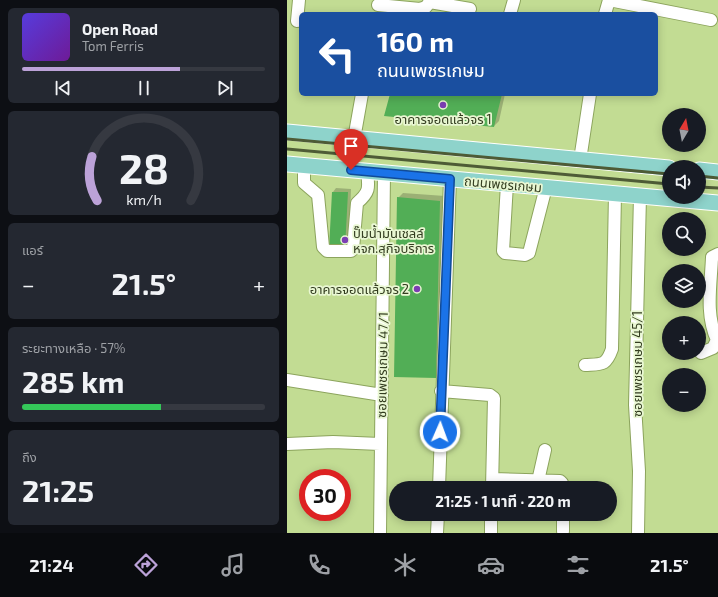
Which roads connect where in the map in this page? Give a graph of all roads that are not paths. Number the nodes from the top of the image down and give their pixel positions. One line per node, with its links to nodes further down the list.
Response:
1 (299, 0): 9 (street)
2 (514, 0): 7 (street)
3 (609, 0): 8 (street); 10 (street)
4 (431, 1): 5 (street); 6 (street)
5 (378, 6)
6 (470, 9)
7 (511, 12)
8 (606, 12)
9 (297, 20)
10 (711, 20)
11 (362, 96): 14 (street)
12 (589, 96): 15 (street)
13 (287, 132): 14 (main road)
14 (353, 139): 15 (main road)
15 (580, 160): 18 (main road)
16 (287, 164): 17 (main road, ถนนเพชรเกษม)
17 (304, 165): 19 (main road, ถนนเพชรเกษม); 19 (street)
18 (662, 167)
19 (367, 171): 22 (main road, ถนนเพชรเกษม)
20 (706, 171): 21 (main road)
21 (718, 172)
22 (384, 173): 23 (main road, ถนนเพชรเกษม); 34 (street, ซอยเพชรเกษม 47/1)
23 (450, 179): 24 (main road, ถนนเพชรเกษม); 33 (street)
24 (507, 184): 25 (main road, ถนนเพชรเกษม); 25 (street)
25 (546, 188): 26 (main road, ถนนเพชรเกษม)
26 (615, 194): 27 (main road, ถนนเพชรเกษม); 31 (street)
27 (640, 196): 28 (main road, ถนนเพชรเกษม); 48 (street, ซอยเพชรเกษม 45/1)
28 (718, 203)
29 (718, 254): 30 (street)
30 (706, 351)
31 (585, 365)
32 (287, 380): 34 (street)
33 (441, 390): 38 (street); 39 (street)
34 (382, 395): 36 (street, ซอยเพชรเกษม 47/1)
35 (287, 444): 36 (street)
36 (380, 444): 45 (street, ซอยเพชรเกษม 47/1)
37 (545, 450): 40 (street)
38 (439, 481)
39 (492, 481)
40 (538, 481)
41 (438, 521): 46 (street)
42 (491, 521): 47 (street)
43 (563, 521): 44 (street)
44 (563, 532)
45 (379, 533)
46 (437, 533)
47 (491, 533)
48 (638, 533)

